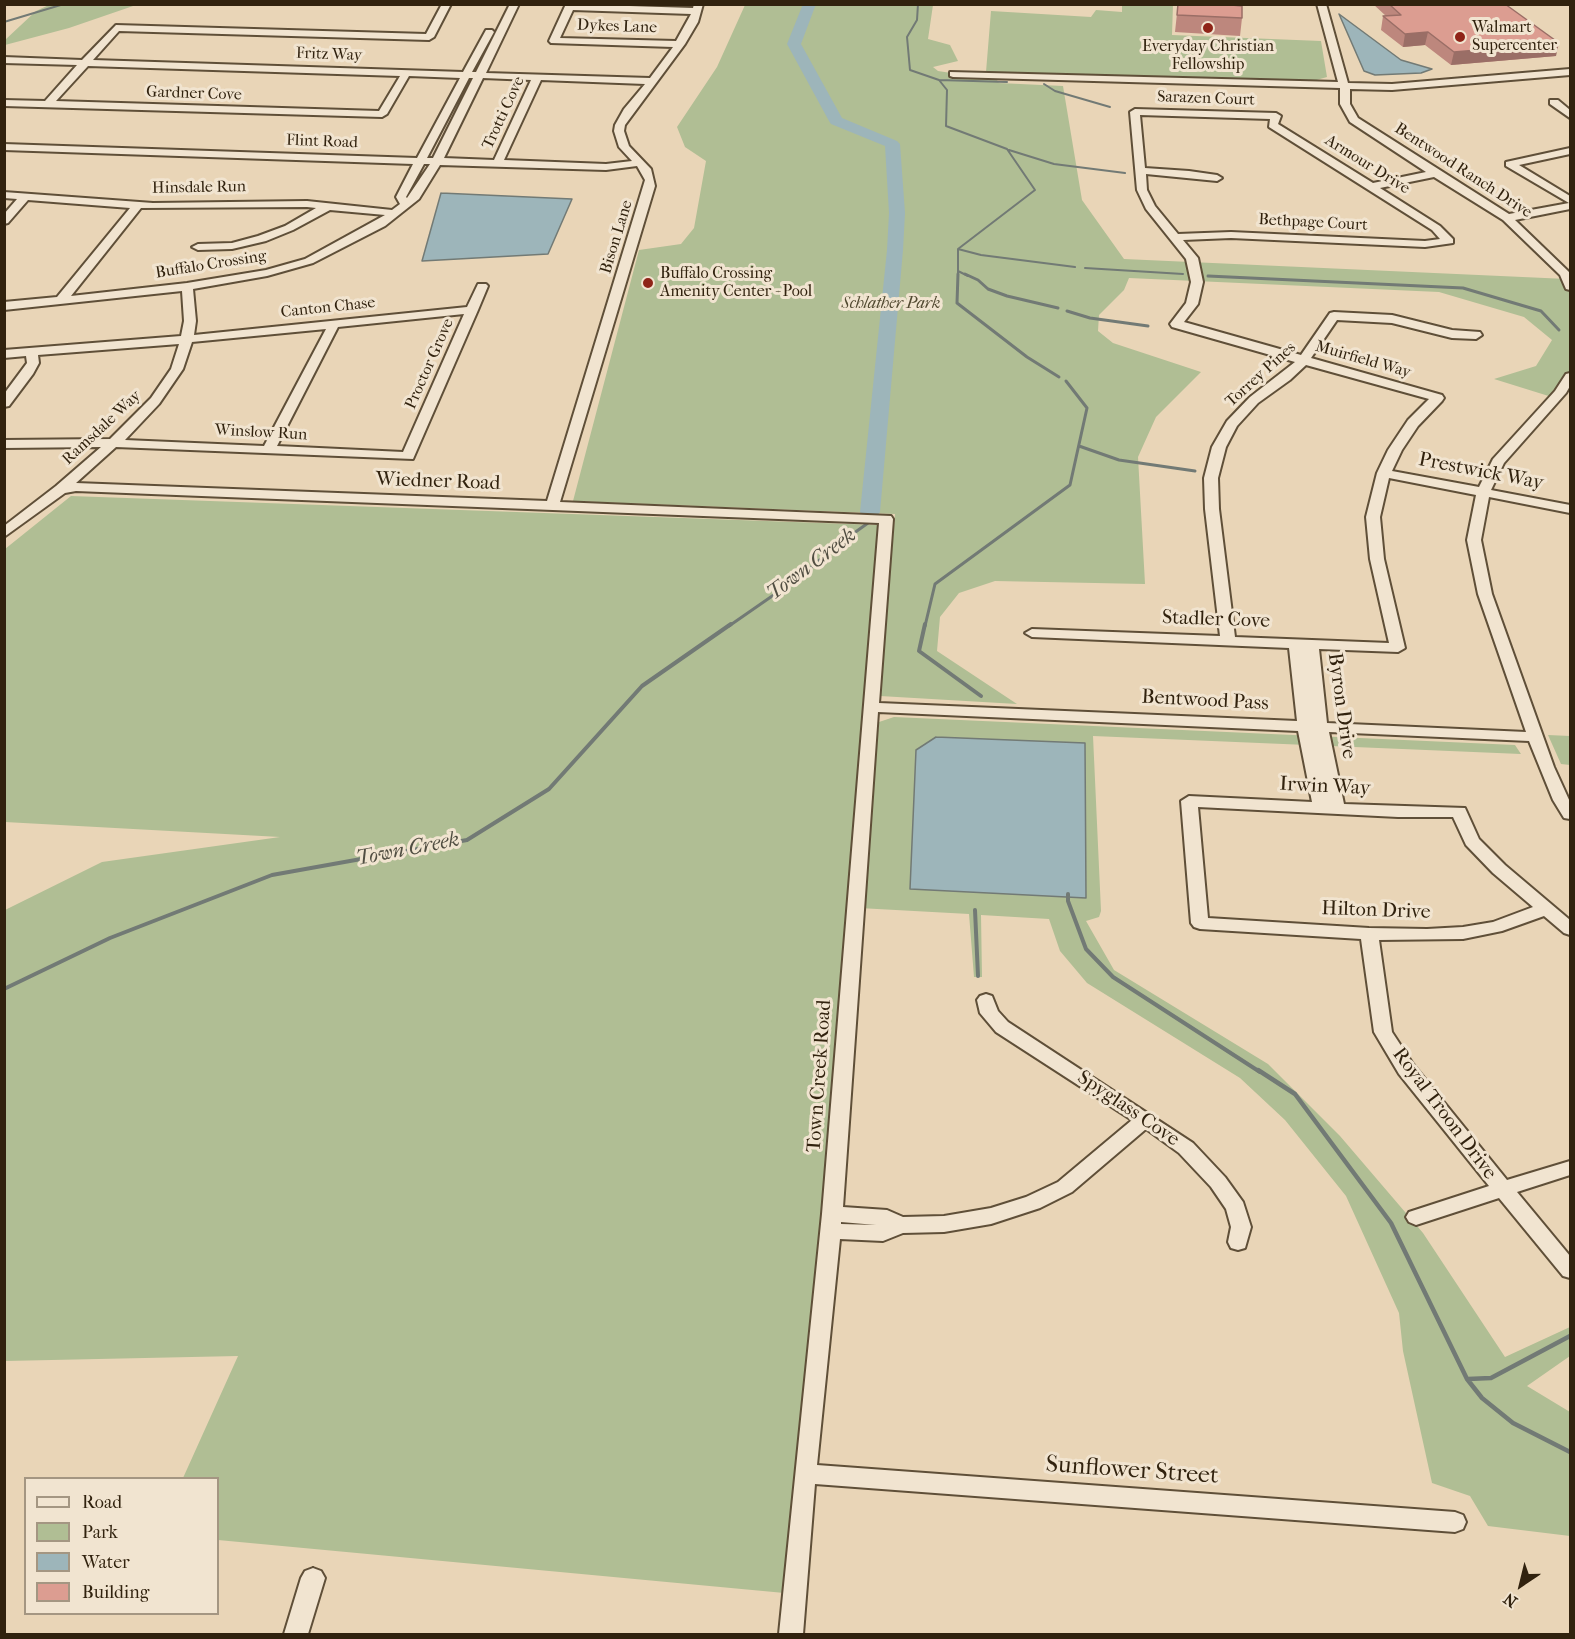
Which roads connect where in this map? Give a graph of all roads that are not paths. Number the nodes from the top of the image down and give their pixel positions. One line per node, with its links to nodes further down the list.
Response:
1 (447, 4): 9 (street)
2 (503, 4): 14 (street)
3 (515, 4): 15 (street, Buffalo Crossing)
4 (1320, 4): 18 (street, Bentwood Ranch Drive)
5 (571, 6): 6 (street); 7 (street, Dykes Lane)
6 (698, 8): 7 (street, Bison Lane)
7 (680, 44): 17 (street, Bison Lane)
8 (4, 60): 9 (street, Fritz Way)
9 (84, 63): 12 (street, Fritz Way); 21 (street)
10 (1570, 67): 18 (street)
11 (1570, 72): 18 (street)
12 (406, 73): 14 (street, Fritz Way); 21 (street, Gardner Cove)
13 (953, 74): 18 (street)
14 (466, 75): 15 (street, Fritz Way); 26 (street)
15 (480, 75): 16 (street, Fritz Way); 27 (street, Buffalo Crossing)
16 (538, 76): 17 (street, Fritz Way); 28 (street, Trotti Cove)
17 (652, 81): 29 (street, Bison Lane)
18 (1343, 85): 31 (street, Bentwood Ranch Drive)
19 (1570, 101): 22 (street)
20 (4, 103): 21 (street, Gardner Cove)
21 (48, 104)
22 (1570, 115)
23 (1275, 116): 30 (street, Sarazen Court); 33 (street, Armour Drive)
24 (4, 147): 26 (street, Flint Road)
25 (1570, 151): 36 (street)
26 (422, 161): 27 (street, Flint Road); 37 (street)
27 (437, 161): 28 (street, Flint Road); 37 (street, Buffalo Crossing)
28 (498, 163): 29 (street, Flint Road)
29 (639, 163): 68 (street, Bison Lane)
30 (1141, 171): 32 (street); 44 (street)
31 (1437, 173): 33 (street); 42 (street, Bentwood Ranch Drive)
32 (1217, 178)
33 (1371, 187): 45 (street, Armour Drive)
34 (4, 195): 35 (street, Hinsdale Run)
35 (27, 195): 38 (street, Hinsdale Run); 43 (street)
36 (1570, 200)
37 (405, 203): 41 (street, Buffalo Crossing)
38 (137, 206): 39 (street, Hinsdale Run); 50 (street)
39 (328, 206): 41 (street, Hinsdale Run); 46 (street)
40 (1570, 206): 42 (street)
41 (394, 213): 48 (street, Buffalo Crossing)
42 (1507, 218): 49 (street, Bentwood Ranch Drive)
43 (4, 221)
44 (1175, 237): 45 (street, Bethpage Court); 58 (street, Muirfield Way)
45 (1449, 241)
46 (198, 247)
47 (482, 286): 52 (street, Proctor Grove)
48 (187, 287): 50 (street, Buffalo Crossing); 55 (street, Ramsdale Way)
49 (1570, 287)
50 (61, 300): 51 (street, Buffalo Crossing)
51 (4, 306)
52 (472, 310): 53 (street, Canton Chase); 64 (street, Proctor Grove)
53 (334, 324): 55 (street, Canton Chase); 63 (street)
54 (1476, 335): 58 (street, Torrey Pines)
55 (187, 339): 56 (street, Canton Chase); 61 (street, Ramsdale Way)
56 (32, 351): 57 (street, Canton Chase); 60 (street)
57 (4, 354)
58 (1304, 360): 65 (street, Muirfield Way); 73 (street, Torrey Pines)
59 (1570, 377): 67 (street)
60 (4, 403)
61 (113, 443): 62 (street, Winslow Run); 63 (street, Winslow Run); 66 (street, Ramsdale Way)
62 (4, 444)
63 (268, 450): 64 (street, Winslow Run)
64 (408, 456)
65 (1384, 473): 67 (street, Prestwick Way); 74 (street, Stadler Cove)
66 (61, 489): 68 (street, Wiedner Road); 71 (street)
67 (1483, 493): 69 (street, Prestwick Way); 77 (street)
68 (552, 506): 70 (street, Wiedner Road)
69 (1570, 509)
70 (886, 519): 75 (street, Town Creek Road)
71 (4, 533)
72 (1032, 633): 73 (street, Stadler Cove)
73 (1228, 640): 74 (street, Stadler Cove)
74 (1303, 645): 76 (street, Byron Drive)
75 (871, 707): 76 (street, Bentwood Pass); 89 (street, Town Creek Road)
76 (1312, 728): 77 (street, Bentwood Pass); 78 (street, Byron Drive)
77 (1537, 737): 79 (street)
78 (1329, 808): 80 (street, Irwin Way); 81 (street, Irwin Way)
79 (1570, 814)
80 (1546, 909): 82 (street); 83 (street, Hilton Drive)
81 (1200, 923): 83 (street, Hilton Drive)
82 (1570, 928)
83 (1369, 934): 87 (street, Royal Troon Drive)
84 (986, 1000): 85 (street, Spyglass Cove)
85 (1145, 1119): 89 (street); 90 (street, Spyglass Cove)
86 (1570, 1168): 87 (street)
87 (1503, 1190): 88 (street); 91 (street, Royal Troon Drive)
88 (1416, 1217)
89 (831, 1222): 92 (street, Town Creek Road)
90 (1238, 1242)
91 (1570, 1270)
92 (805, 1474): 93 (street, Sunflower Street); 96 (street, Town Creek Road)
93 (1455, 1522)
94 (313, 1578): 95 (street)
95 (296, 1635)
96 (791, 1635)

